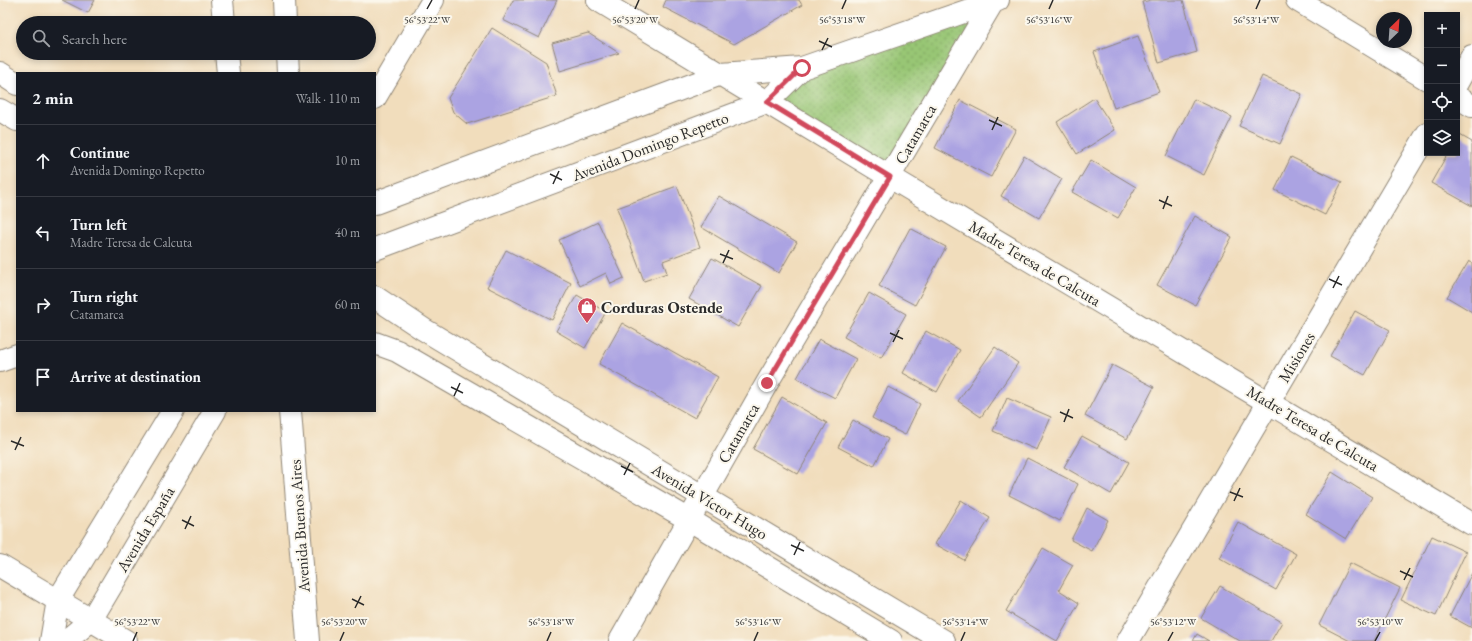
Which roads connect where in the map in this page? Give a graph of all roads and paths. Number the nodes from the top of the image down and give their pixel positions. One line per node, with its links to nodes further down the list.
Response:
1 (222, 0): 7 (street)
2 (284, 0): 8 (street)
3 (433, 0): 20 (street)
4 (598, 0): 16 (street, Madre Teresa de Calcuta)
5 (1297, 0): 17 (street)
6 (995, 1): 12 (street, Avenida Domingo Repetto); 27 (street, Catamarca)
7 (223, 16)
8 (285, 16)
9 (1472, 56): 18 (street)
10 (227, 60): 13 (street)
11 (287, 60): 14 (street)
12 (802, 68): 16 (street, Avenida Domingo Repetto); 22 (street, Avenida Domingo Repetto)
13 (228, 72)
14 (288, 72)
15 (0, 73): 19 (street)
16 (721, 74): 22 (street, Madre Teresa de Calcuta); 28 (street, Avenida Domingo Repetto)
17 (1424, 77)
18 (1460, 78)
19 (16, 83)
20 (376, 96)
21 (1460, 99): 23 (street)
22 (767, 102): 27 (street, Madre Teresa de Calcuta); 29 (street, Avenida Domingo Repetto)
23 (1472, 106)
24 (0, 110): 25 (street)
25 (16, 119)
26 (1424, 139): 34 (street, Misiones)
27 (890, 177): 34 (street, Madre Teresa de Calcuta); 38 (street, Catamarca)
28 (376, 203)
29 (376, 249)
30 (376, 298): 38 (street, Avenida Víctor Hugo)
31 (376, 343): 39 (street, Avenida Víctor Hugo)
32 (16, 355): 33 (street)
33 (0, 361)
34 (1269, 402): 40 (street, Madre Teresa de Calcuta); 51 (street, Misiones)
35 (172, 412): 42 (street)
36 (214, 412): 43 (street, Avenida España)
37 (290, 412): 47 (street, Avenida Buenos Aires)
38 (702, 495): 39 (street, Catamarca); 50 (street, Avenida Víctor Hugo)
39 (688, 519): 48 (street, Catamarca); 49 (street, Avenida Víctor Hugo)
40 (1472, 524)
41 (0, 566): 42 (street)
42 (58, 600): 43 (street); 44 (street)
43 (91, 620): 45 (street, Avenida España); 46 (street)
44 (51, 641)
45 (66, 641)
46 (126, 641)
47 (308, 641)
48 (620, 641)
49 (891, 641)
50 (944, 641)
51 (1128, 641)

